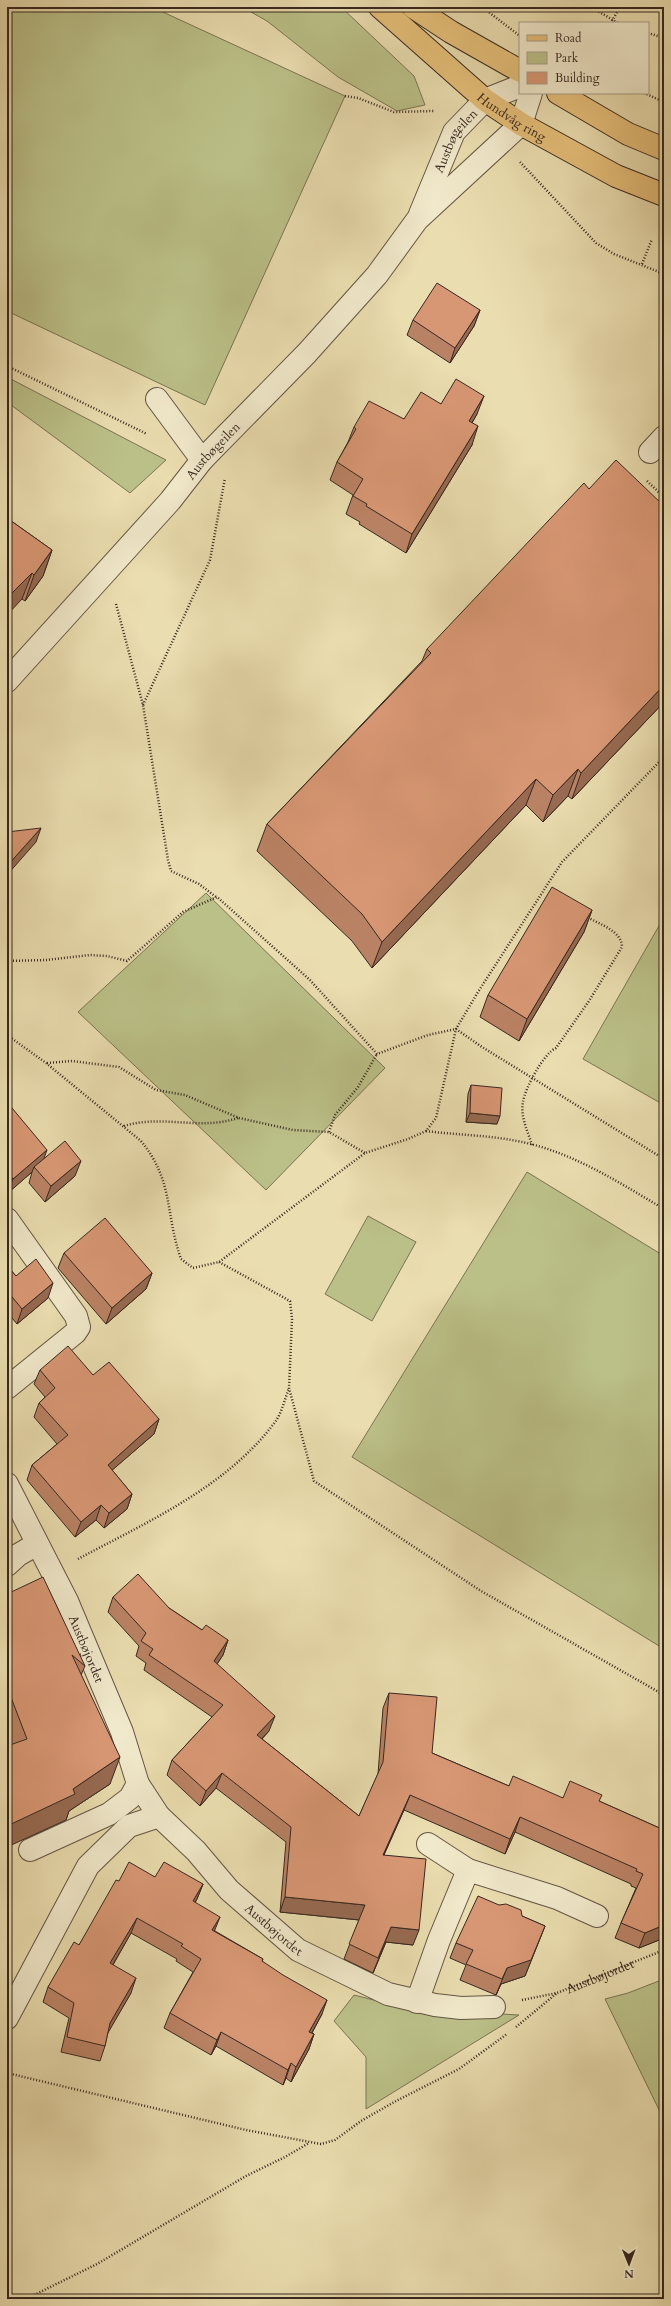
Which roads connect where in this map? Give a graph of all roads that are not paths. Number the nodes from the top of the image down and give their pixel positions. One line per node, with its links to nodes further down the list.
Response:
1 (380, 7): 7 (main road, Hundvåg ring)
2 (413, 7): 3 (main road)
3 (519, 70)
4 (519, 86): 7 (street, Austbøgeilen)
5 (531, 94): 8 (street, Austbøgeilen)
6 (560, 94): 9 (main road)
7 (485, 100): 8 (main road, Hundvåg ring); 11 (street, Austbøgeilen)
8 (521, 124): 10 (main road, Hundvåg ring); 11 (street, Austbøgeilen)
9 (664, 149)
10 (664, 195)
11 (417, 220): 13 (street, Austbøgeilen)
12 (157, 399): 13 (street)
13 (202, 460): 14 (street, Austbøgeilen)
14 (7, 681)
15 (7, 1218): 16 (street)
16 (7, 1388)
17 (7, 1484): 18 (street, Austbøjordet)
18 (37, 1544): 19 (street); 20 (street, Austbøjordet)
19 (7, 1565)
20 (138, 1784): 21 (street, Austbøjordet); 23 (street)
21 (159, 1816): 26 (street, Austbøjordet); 28 (street)
22 (428, 1844): 24 (street)
23 (30, 1850)
24 (468, 1870): 25 (street); 26 (street)
25 (597, 1916)
26 (417, 2002): 27 (street, Austbøjordet)
27 (494, 2006)
28 (7, 2018)

